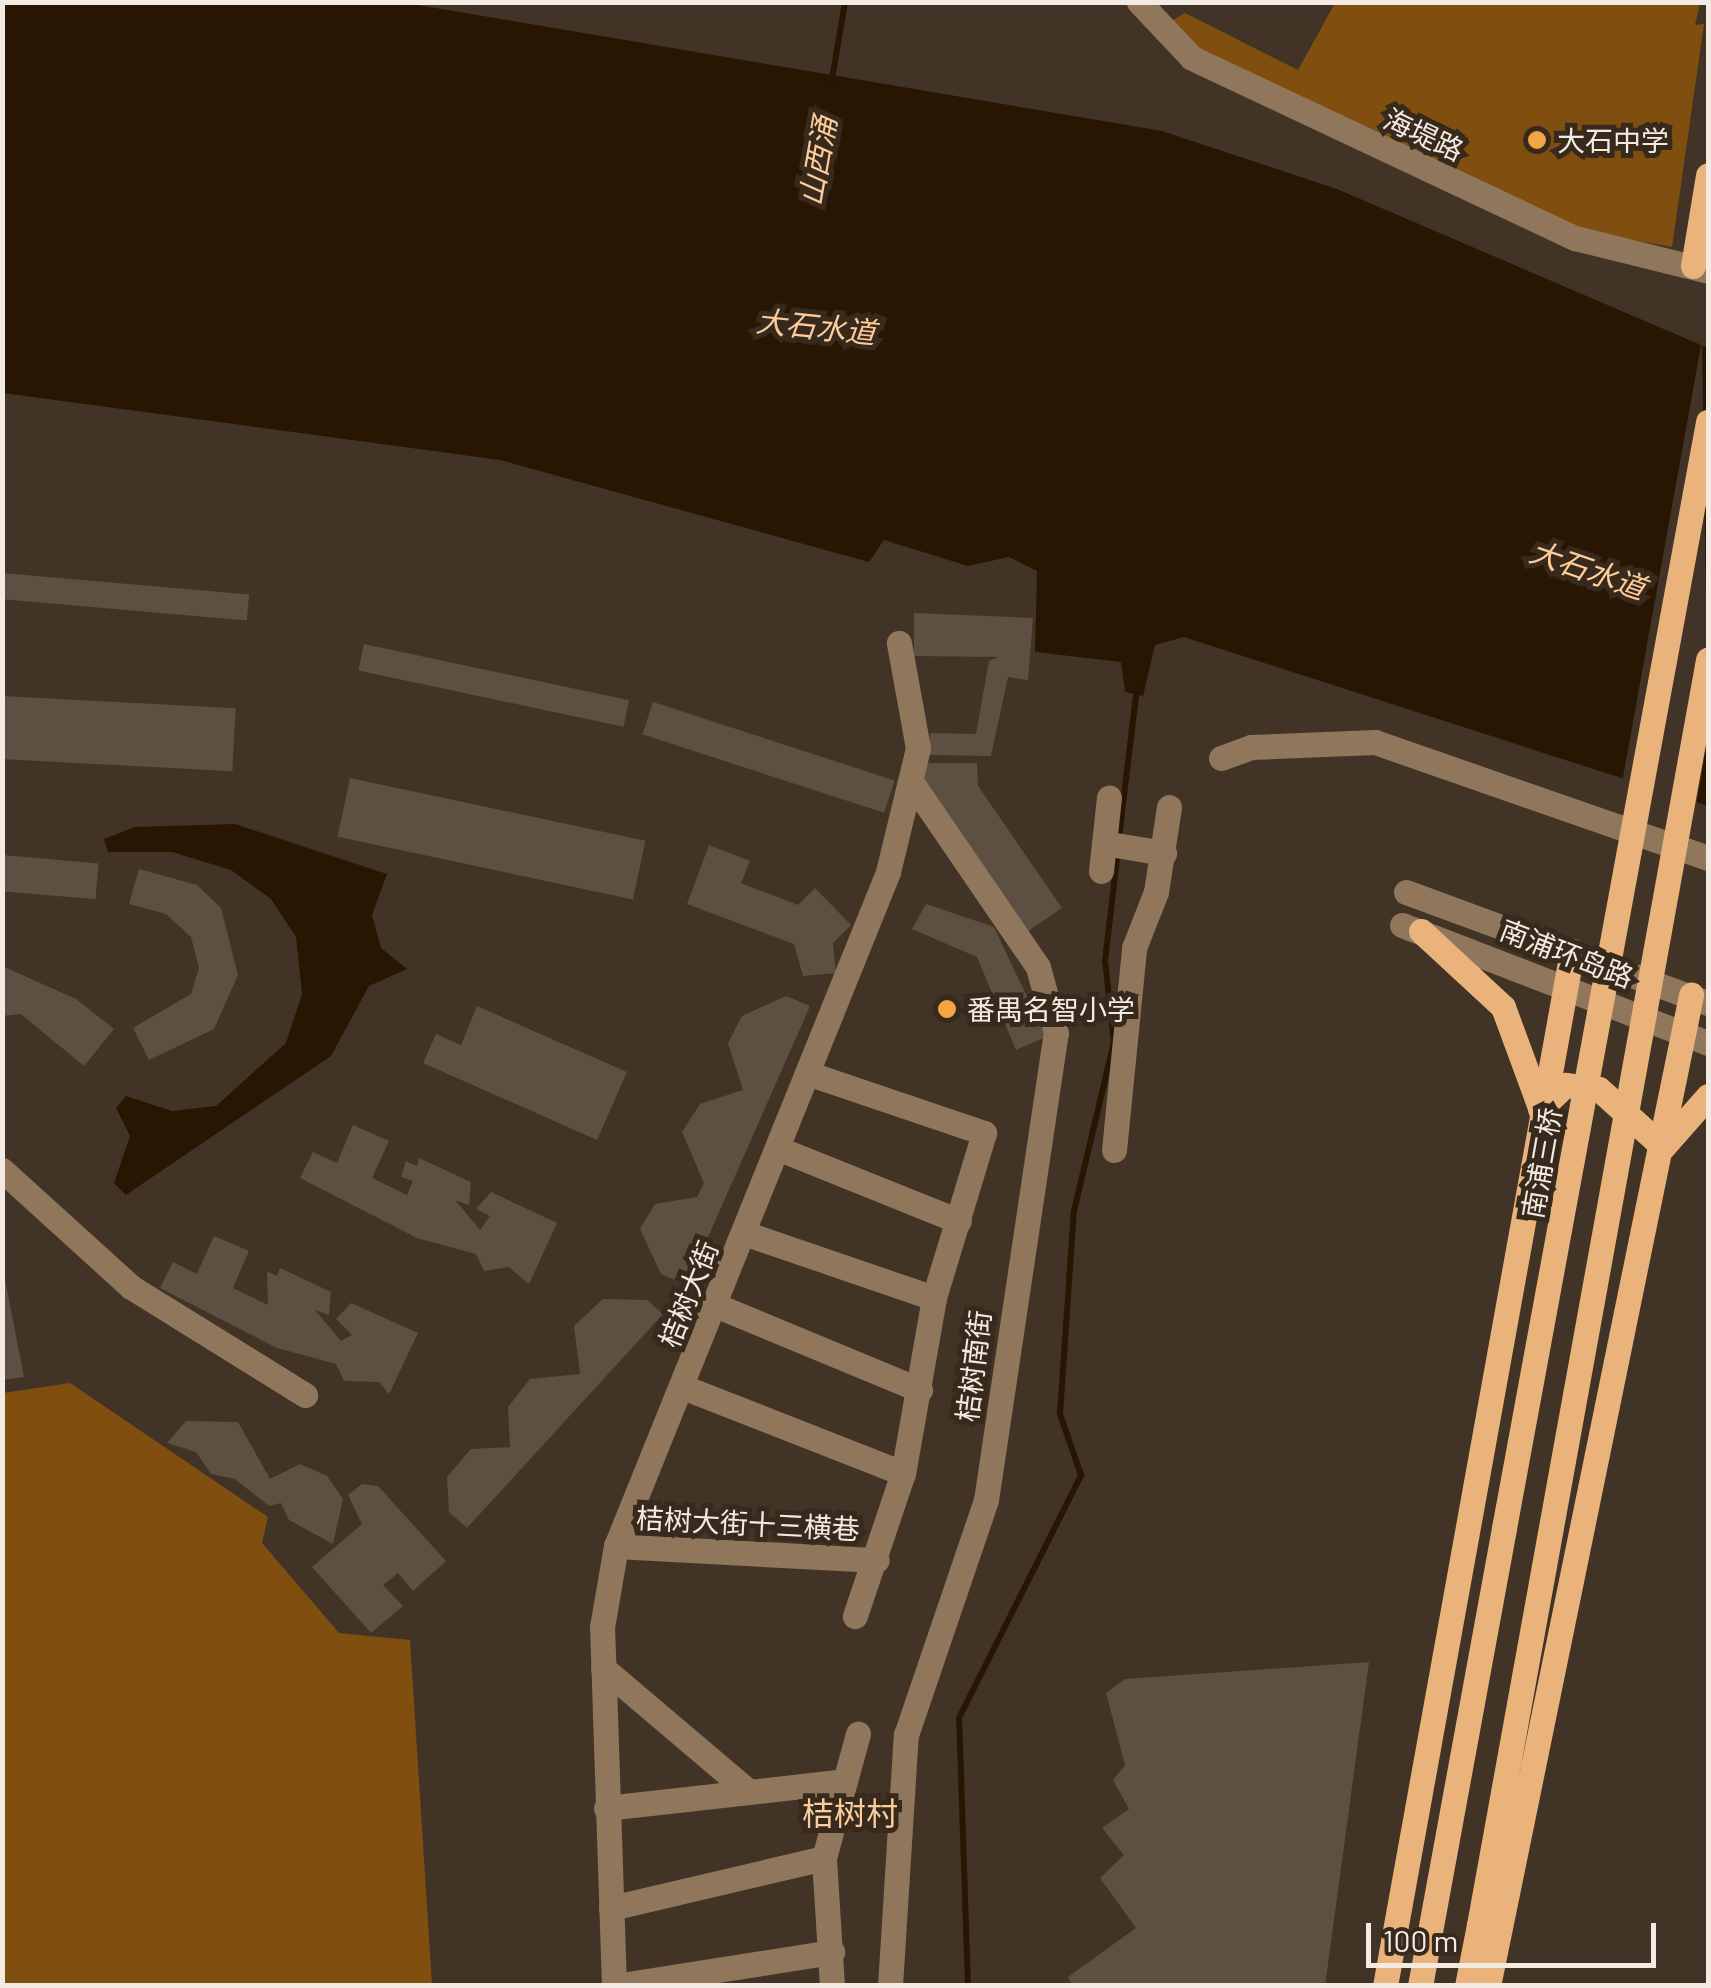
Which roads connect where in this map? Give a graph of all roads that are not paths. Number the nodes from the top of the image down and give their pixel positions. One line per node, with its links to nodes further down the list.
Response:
1 (1139, 2): 3 (street, 海堤路)
2 (1707, 195): 3 (main road)
3 (1701, 269)
4 (1708, 422): 52 (main road, 南浦三桥, bridge)
5 (900, 643): 8 (street, 桔树大街)
6 (1708, 660): 53 (main road, bridge)
7 (1221, 758): 13 (street)
8 (914, 786): 22 (street, 桔树大街); 50 (street, 桔树南街)
9 (1109, 797): 11 (street)
10 (1169, 807): 12 (street)
11 (1104, 844): 12 (street); 14 (street)
12 (1164, 854): 27 (street)
13 (1708, 858)
14 (1100, 871)
15 (1406, 892): 17 (street, 南浦环岛路)
16 (1411, 928): 18 (street, 南浦环岛路); 24 (main road)
17 (1572, 951): 18 (main road); 19 (street, 南浦环岛路)
18 (1566, 982): 20 (street, 南浦环岛路); 24 (main road)
19 (1700, 999): 20 (main road)
20 (1683, 1032): 21 (street, 南浦环岛路); 25 (main road)
21 (1708, 1043)
22 (810, 1074): 26 (street, 桔树大街); 29 (street)
23 (1708, 1096): 25 (main road)
24 (1540, 1109): 25 (main road); 51 (main road)
25 (1662, 1147): 54 (main road)
26 (776, 1148): 29 (street); 30 (street, 桔树大街)
27 (1114, 1150)
28 (2, 1170): 35 (street)
29 (959, 1221): 31 (street)
30 (744, 1233): 31 (street); 32 (street, 桔树大街)
31 (934, 1298): 34 (street)
32 (715, 1306): 33 (street, 桔树大街); 34 (street)
33 (683, 1386): 36 (street); 37 (street, 桔树大街)
34 (920, 1390): 36 (street)
35 (305, 1395)
36 (904, 1474): 38 (street)
37 (616, 1546): 38 (street, 桔树大街十三横巷); 40 (street, 桔树大街)
38 (877, 1560): 39 (street)
39 (855, 1616)
40 (603, 1668): 43 (street); 44 (street, 桔树大街)
41 (858, 1734): 42 (street)
42 (838, 1782): 43 (street); 45 (street)
43 (747, 1790): 44 (street)
44 (606, 1808): 46 (street, 桔树大街)
45 (824, 1858): 46 (street); 47 (street)
46 (612, 1908): 48 (street, 桔树大街)
47 (832, 1952): 48 (street); 49 (street)
48 (615, 1986)
49 (832, 1986)
50 (890, 1986)
51 (1385, 1986)
52 (1420, 1986)
53 (1468, 1986)
54 (1488, 1986)

